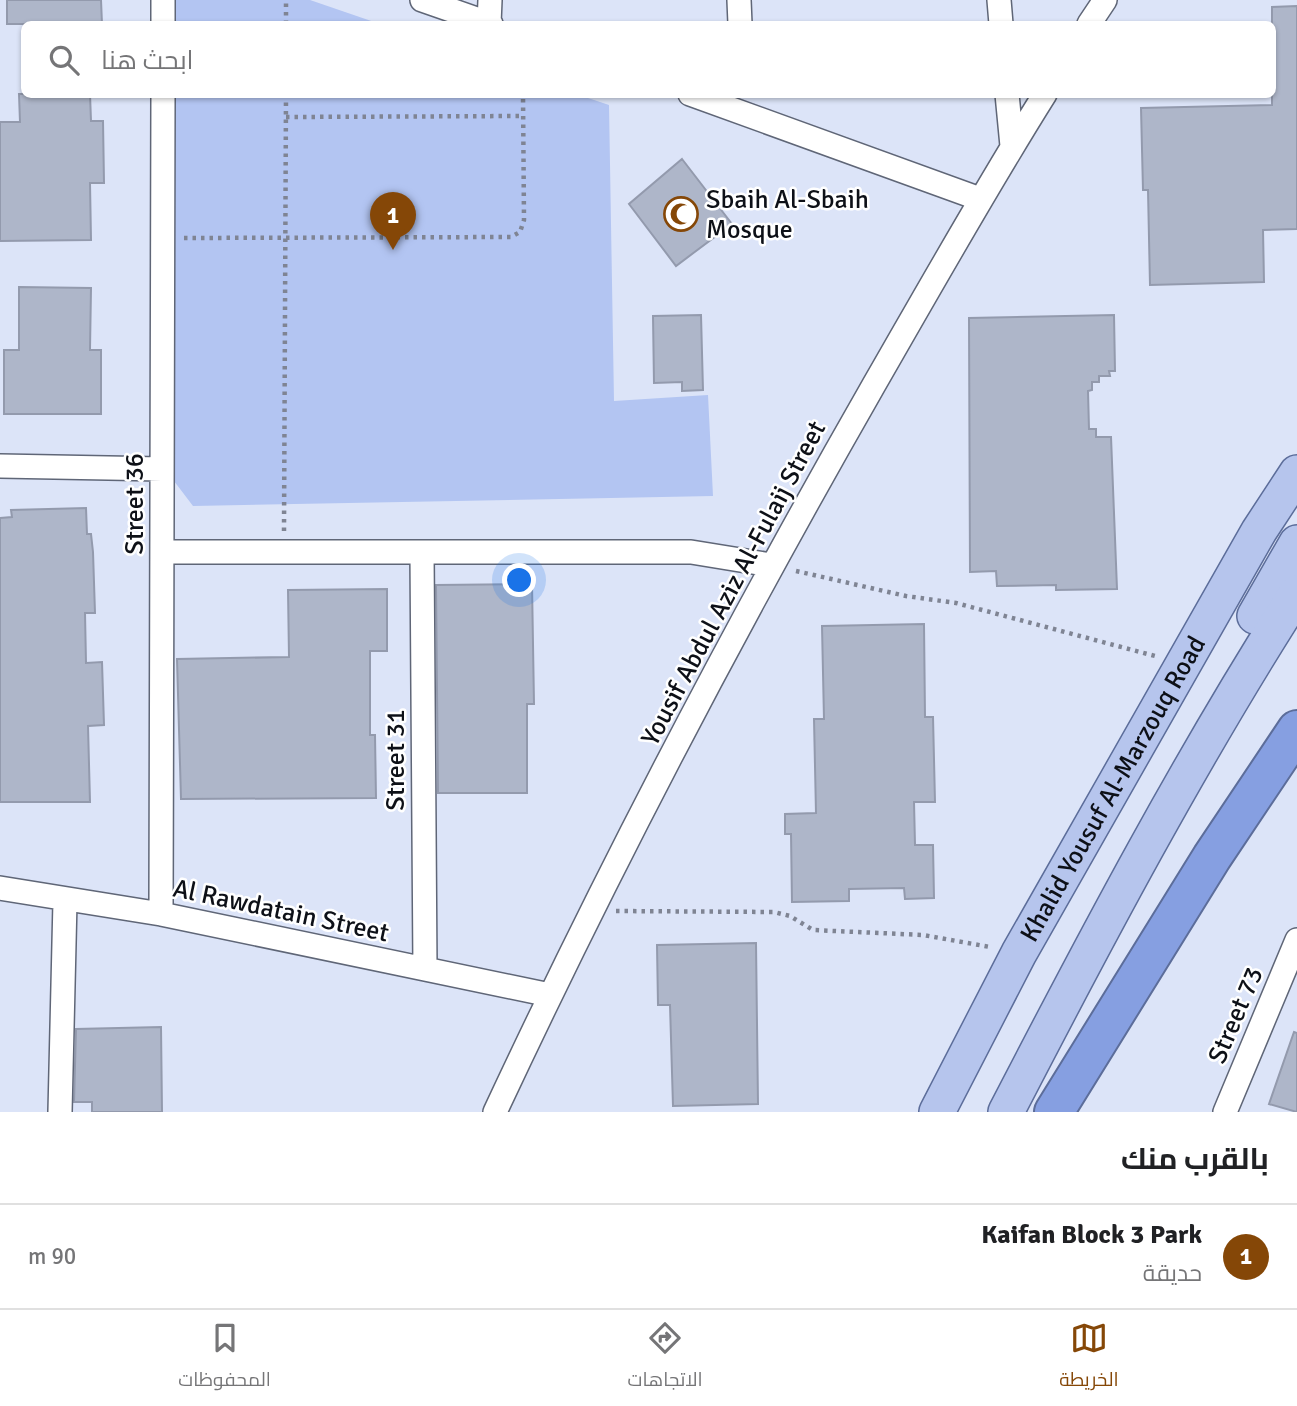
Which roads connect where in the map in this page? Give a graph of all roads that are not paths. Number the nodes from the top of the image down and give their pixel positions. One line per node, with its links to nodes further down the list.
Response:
1 (163, 0): 7 (street)
2 (422, 0): 8 (street)
3 (490, 0): 9 (street)
4 (739, 0): 10 (street)
5 (999, 0): 11 (street)
6 (1105, 0): 12 (street)
7 (163, 21)
8 (482, 21)
9 (490, 21)
10 (740, 21)
11 (1001, 21)
12 (1091, 21)
13 (163, 98): 21 (street, Street 36)
14 (712, 98): 17 (street)
15 (1007, 98): 18 (street)
16 (1042, 98): 18 (street, Yousif Abdul Aziz Al-Fulaij Street)
17 (740, 103): 19 (street)
18 (1012, 146): 19 (street, Yousif Abdul Aziz Al-Fulaij Street)
19 (980, 199): 27 (street, Yousif Abdul Aziz Al-Fulaij Street)
20 (0, 466): 21 (street)
21 (162, 469): 25 (street, Street 36)
22 (1297, 473): 23 (main road, Khalid Yousuf Al-Marzouq Road)
23 (1259, 531): 24 (main road); 39 (main road, Khalid Yousuf Al-Marzouq Road)
24 (1297, 541): 30 (main road)
25 (162, 552): 26 (street); 33 (street, Street 36)
26 (422, 552): 27 (street); 35 (street, Street 31)
27 (771, 565): 36 (street, Yousif Abdul Aziz Al-Fulaij Street)
28 (1297, 593): 30 (main road)
29 (1297, 730): 41 (highway)
30 (1133, 874): 40 (main road)
31 (0, 888): 32 (street, Al Rawdatain Street)
32 (65, 901): 33 (street, Al Rawdatain Street); 37 (street)
33 (161, 914): 35 (street, Al Rawdatain Street)
34 (1297, 940): 42 (street, Street 73)
35 (425, 969): 36 (street, Al Rawdatain Street)
36 (550, 995): 38 (street, Yousif Abdul Aziz Al-Fulaij Street)
37 (60, 1112)
38 (495, 1112)
39 (937, 1112)
40 (1006, 1112)
41 (1054, 1112)
42 (1225, 1112)

